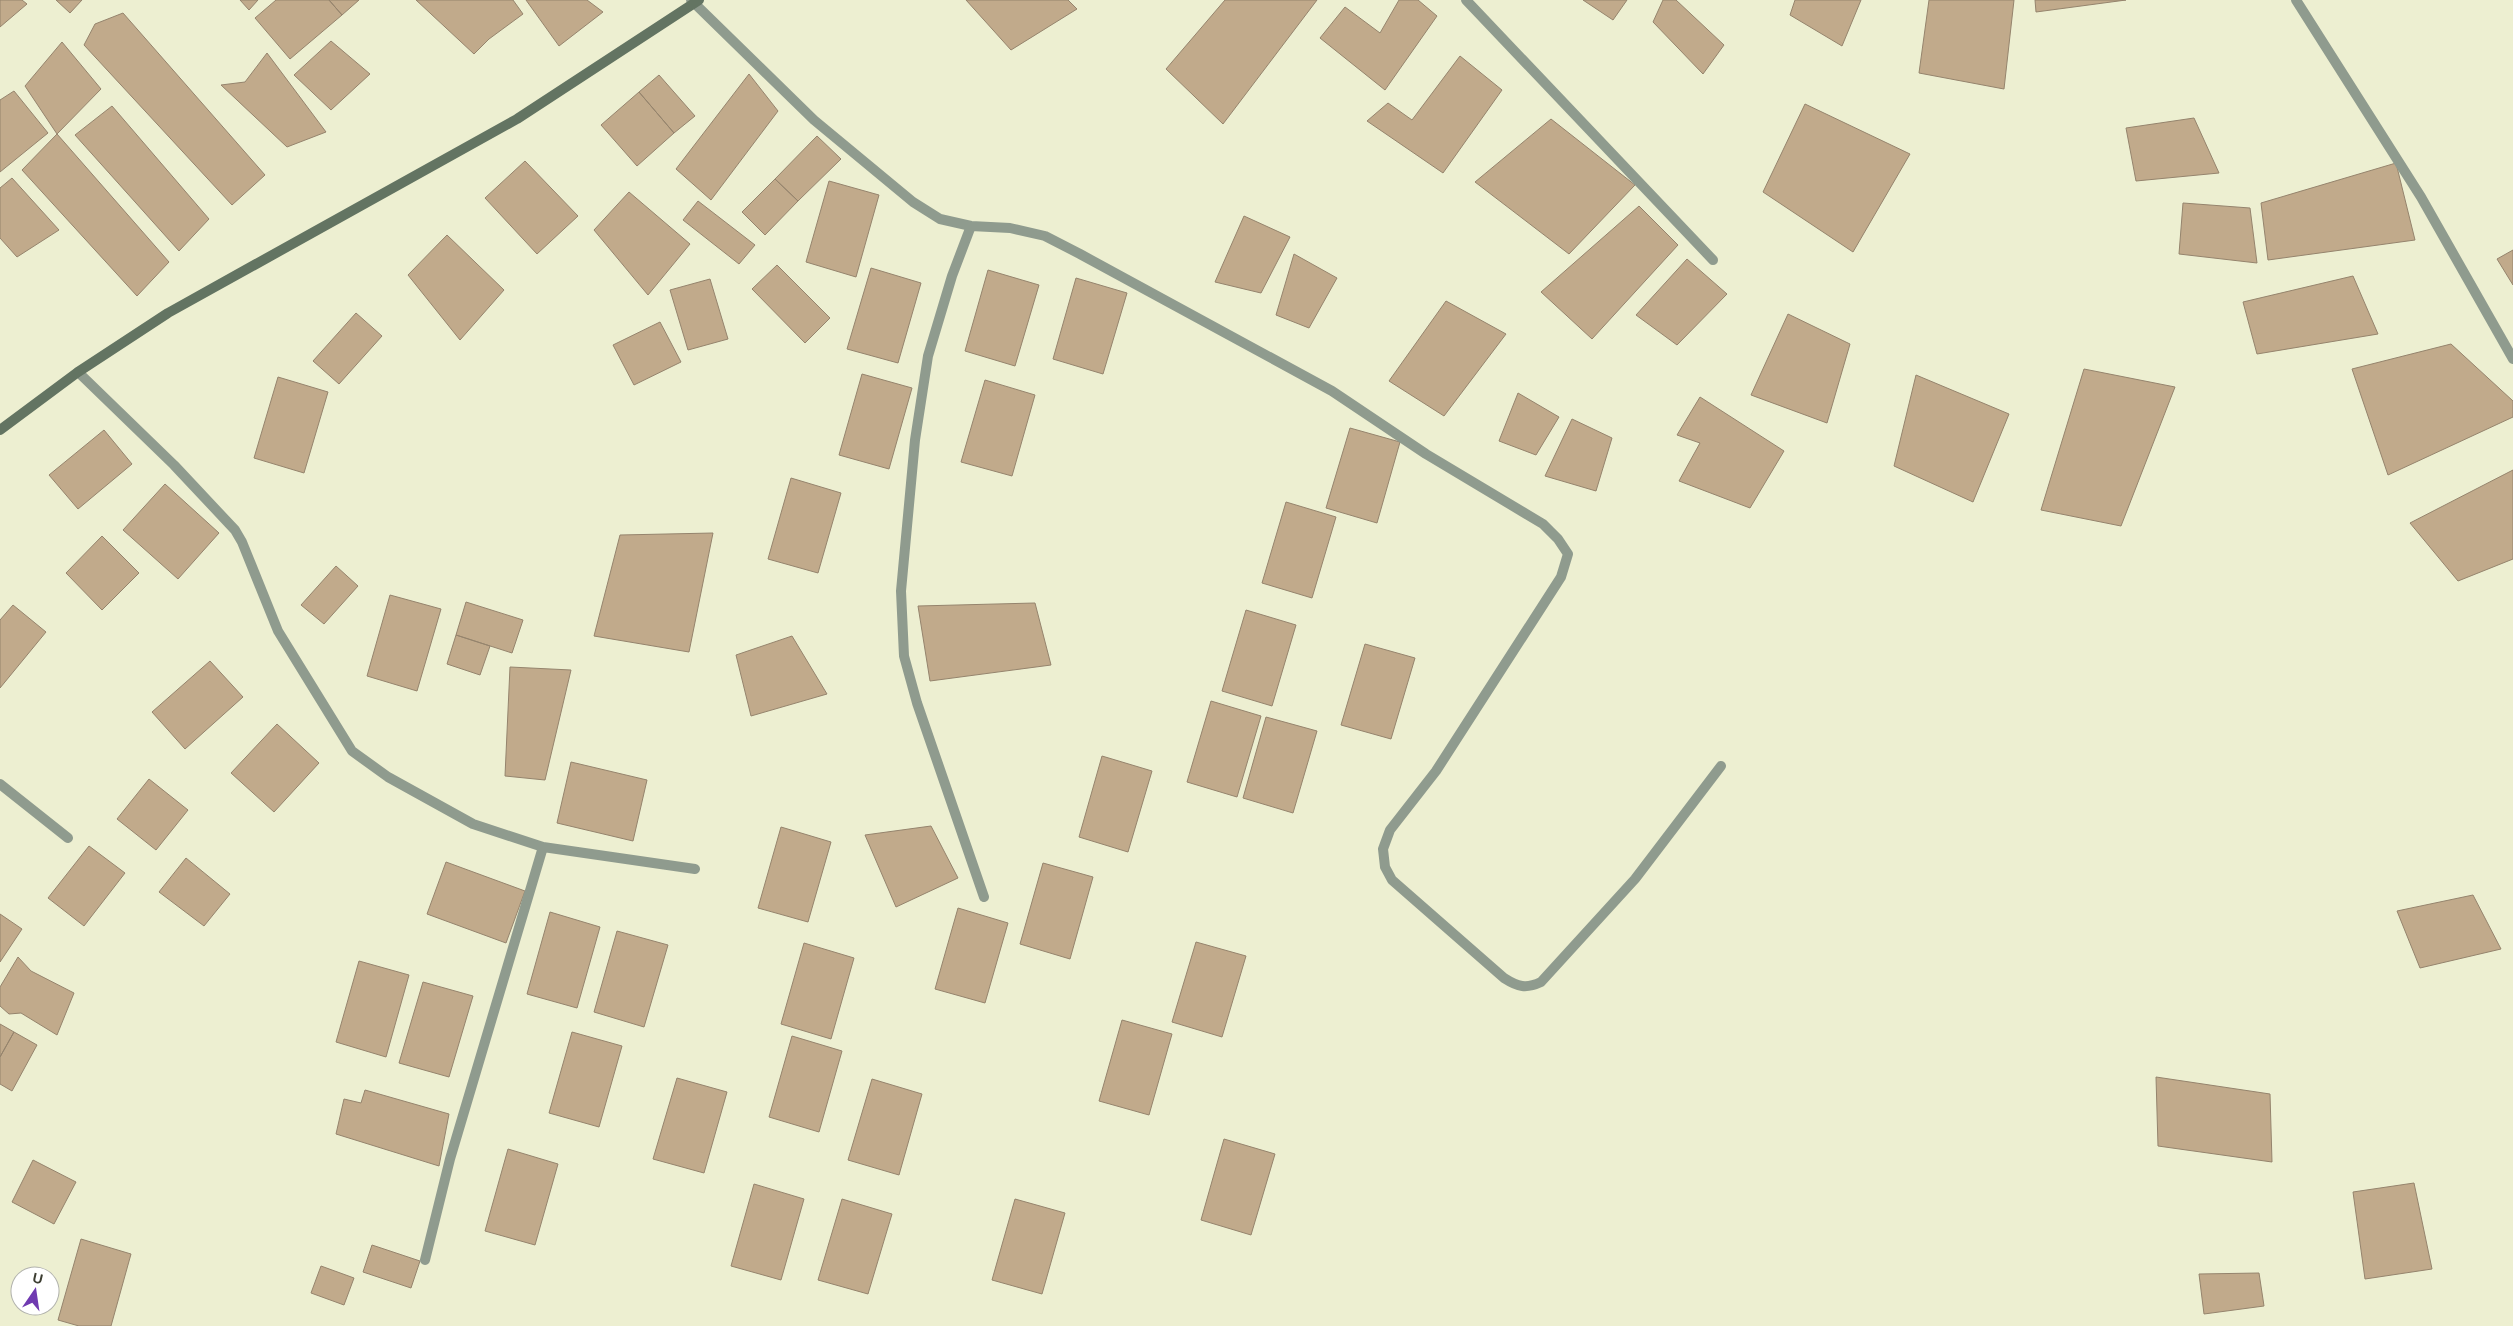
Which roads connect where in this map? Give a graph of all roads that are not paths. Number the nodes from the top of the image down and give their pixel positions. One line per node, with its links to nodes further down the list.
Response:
1 (1466, 0): 5 (street)
2 (2296, 0): 6 (street)
3 (695, 1): 4 (street); 7 (street)
4 (971, 226): 9 (street); 14 (street)
5 (1714, 260)
6 (2513, 359)
7 (78, 372): 8 (street); 12 (street)
8 (0, 430)
9 (1721, 766)
10 (0, 784): 11 (street)
11 (68, 838)
12 (543, 847): 13 (street); 15 (street)
13 (695, 869)
14 (984, 897)
15 (425, 1260)

